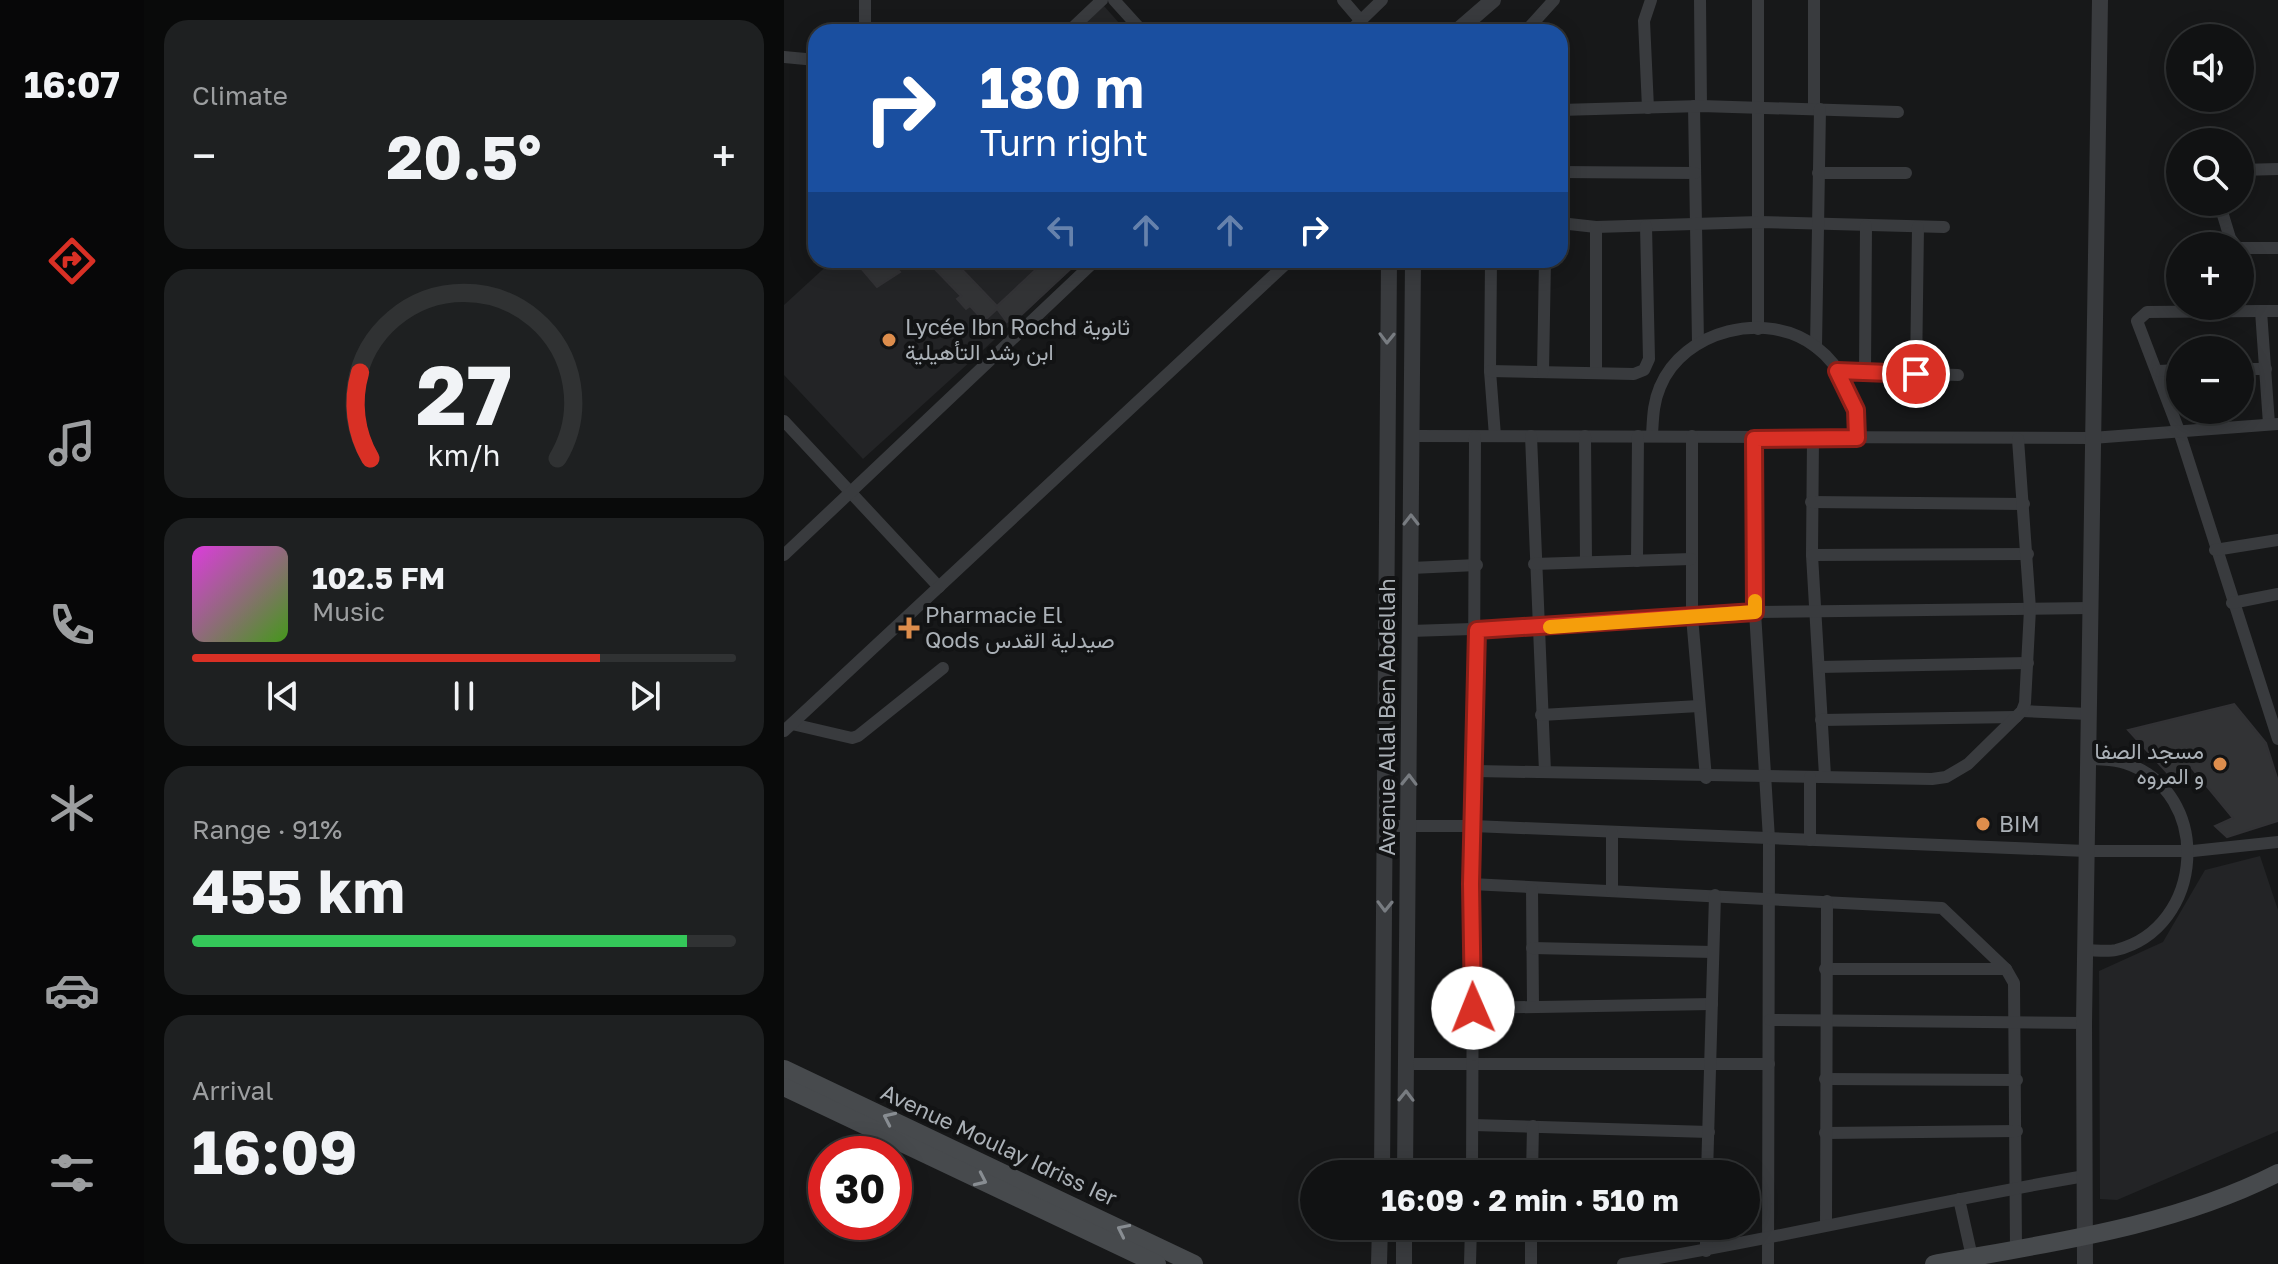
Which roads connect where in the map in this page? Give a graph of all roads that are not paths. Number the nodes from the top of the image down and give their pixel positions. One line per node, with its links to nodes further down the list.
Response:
1 (865, 0): 14 (street)
2 (1102, 0): 15 (street)
3 (1114, 0): 16 (street)
4 (1343, 0): 13 (street)
5 (1382, 0): 13 (street)
6 (1493, 0): 18 (street)
7 (1554, 0): 19 (street)
8 (1651, 0): 24 (street)
9 (1700, 0): 22 (street)
10 (1758, 0): 23 (street)
11 (1814, 0): 25 (street)
12 (2100, 0): 80 (street)
13 (1361, 21): 17 (street)
14 (865, 24)
15 (1076, 24)
16 (1136, 24)
17 (1358, 24)
18 (1465, 24)
19 (1532, 24)
20 (784, 57): 21 (street)
21 (808, 59)
22 (1697, 106): 23 (street); 24 (street); 31 (street)
23 (1758, 107): 25 (street); 35 (street)
24 (1648, 108): 26 (street)
25 (1817, 109): 27 (street); 32 (street)
26 (1568, 110)
27 (1898, 112)
28 (2278, 169): 29 (street)
29 (2254, 170)
30 (1568, 172): 31 (street)
31 (1695, 173): 34 (street)
32 (1818, 173): 33 (street); 37 (street)
33 (1906, 173)
34 (1696, 222): 35 (street); 38 (street); 54 (street)
35 (1759, 222): 37 (street); 53 (street)
36 (1568, 224): 40 (street)
37 (1817, 224): 39 (street); 55 (street)
38 (1646, 226): 40 (street); 64 (street)
39 (1866, 226): 41 (street); 63 (street)
40 (1596, 227): 64 (street)
41 (1918, 227): 42 (street); 65 (street)
42 (1944, 227)
43 (2254, 247): 44 (street)
44 (2278, 248)
45 (1087, 268): 83 (street)
46 (1281, 268): 97 (street)
47 (1389, 268): 126 (street, Avenue Allal Ben Abdellah, one-way to 126)
48 (1413, 268): 71 (street, Avenue Allal Ben Abdellah)
49 (1491, 268): 58 (street)
50 (1545, 268): 62 (street)
51 (2261, 311): 52 (street); 57 (street); 60 (street)
52 (2278, 311)
53 (1758, 329): 54 (street); 55 (street)
54 (1698, 343): 70 (street)
55 (1816, 347): 59 (street)
56 (2254, 369): 57 (street)
57 (2266, 369): 68 (street)
58 (1490, 371): 62 (street); 72 (street)
59 (1837, 371): 63 (street); 79 (street)
60 (2158, 371): 61 (street); 69 (street)
61 (2166, 371)
62 (1543, 372): 64 (street)
63 (1865, 372): 65 (street)
64 (1596, 373)
65 (1916, 374): 66 (street)
66 (1958, 375)
67 (784, 421): 83 (street)
68 (2274, 424): 69 (street)
69 (2179, 431): 80 (street); 87 (street)
70 (1652, 435): 75 (street); 76 (street)
71 (1411, 436): 77 (street); 96 (street, Avenue Allal Ben Abdellah, one-way to 71)
72 (1495, 436): 73 (street); 77 (street)
73 (1531, 436): 74 (street); 94 (street)
74 (1585, 436): 75 (street); 93 (street)
75 (1638, 436): 92 (street)
76 (1692, 436): 81 (street); 91 (street)
77 (1475, 437): 95 (street)
78 (1813, 438): 79 (street); 81 (street); 84 (street)
79 (1857, 438): 82 (street)
80 (2092, 438): 82 (street); 100 (street)
81 (1754, 439): 102 (street)
82 (2018, 439): 85 (street)
83 (848, 492): 89 (street); 97 (street)
84 (1811, 502): 85 (street); 90 (street)
85 (2024, 504): 88 (street)
86 (2278, 540): 87 (street)
87 (2215, 550): 99 (street)
88 (2028, 554): 90 (street); 101 (street)
89 (784, 555)
90 (1812, 555): 103 (street)
91 (1691, 559): 92 (street); 104 (street)
92 (1637, 561): 93 (street)
93 (1586, 562): 94 (street)
94 (1534, 564): 105 (street)
95 (1477, 565): 96 (street); 106 (street)
96 (1411, 568): 107 (street, Avenue Allal Ben Abdellah)
97 (939, 587): 117 (street)
98 (2278, 594): 99 (street)
99 (2232, 603): 111 (street)
100 (2090, 608): 101 (street); 114 (street)
101 (2030, 609): 103 (street); 108 (street)
102 (1755, 612): 103 (street); 104 (street); 125 (street)
103 (1815, 612): 109 (street)
104 (1692, 617): 105 (street); 112 (street)
105 (1537, 627): 106 (street); 115 (street)
106 (1477, 630): 107 (street); 120 (street)
107 (1410, 631): 127 (street, Avenue Allal Ben Abdellah, one-way to 107)
108 (2028, 663): 109 (street); 113 (street)
109 (1819, 667): 116 (street)
110 (943, 668): 117 (street)
111 (2271, 696): 118 (street)
112 (1699, 706): 115 (street); 124 (street)
113 (2019, 714): 114 (street); 116 (street); 122 (street)
114 (2089, 714): 119 (street)
115 (1541, 715): 121 (street)
116 (1821, 720): 122 (street)
117 (788, 728)
118 (2278, 739)
119 (2088, 758): 133 (street); 134 (street)
120 (1476, 771): 121 (street); 128 (street)
121 (1545, 772): 124 (street)
122 (1825, 776): 123 (street)
123 (1810, 777): 125 (street); 131 (street)
124 (1706, 778): 125 (street)
125 (1765, 778): 130 (street)
126 (1386, 826): 127 (street); 166 (street, Avenue Allal Ben Abdellah, one-way to 166)
127 (1408, 826): 128 (street); 154 (street, Avenue Allal Ben Abdellah)
128 (1473, 826): 129 (street); 135 (street)
129 (1612, 832): 130 (street); 137 (street)
130 (1769, 839): 131 (street); 139 (street)
131 (1810, 840): 133 (street)
132 (2278, 842): 134 (street)
133 (2086, 851): 134 (street); 142 (street)
134 (2190, 851): 142 (street)
135 (1471, 884): 136 (street); 148 (street)
136 (1532, 889): 137 (street); 141 (street)
137 (1612, 891): 138 (street)
138 (1715, 895): 139 (street); 143 (street)
139 (1768, 898): 140 (street); 149 (street)
140 (1827, 901): 144 (street); 145 (street)
141 (1532, 948): 143 (street); 147 (street)
142 (2085, 950): 152 (street)
143 (1713, 952): 146 (street)
144 (1825, 969): 145 (street); 150 (street)
145 (2006, 969): 151 (street)
146 (1712, 1004): 147 (street); 153 (street)
147 (1533, 1006): 148 (street)
148 (1473, 1008): 155 (street)
149 (1770, 1020): 150 (street); 156 (street)
150 (1824, 1022): 151 (street); 158 (street)
151 (2015, 1023): 152 (street); 159 (street)
152 (2084, 1023): 172 (street)
153 (1711, 1063): 155 (street); 156 (street); 164 (street)
154 (1406, 1064): 155 (street); 167 (street, Avenue Allal Ben Abdellah, one-way to 154)
155 (1474, 1064): 161 (street)
156 (1769, 1064): 182 (street)
157 (784, 1069): 187 (main road, Avenue Moulay Idriss Ier, one-way to 157)
158 (1825, 1079): 159 (street); 165 (street)
159 (2017, 1080): 163 (street)
160 (784, 1087): 186 (main road, Avenue Moulay Idriss Ier, one-way to 186)
161 (1473, 1125): 162 (street); 168 (street)
162 (1533, 1126): 164 (street); 169 (street)
163 (2017, 1131): 165 (street); 173 (street)
164 (1709, 1132): 170 (street)
165 (1825, 1133): 175 (street)
166 (1382, 1160)
167 (1405, 1160)
168 (1472, 1160)
169 (1532, 1160)
170 (1708, 1160)
171 (2278, 1173): 176 (main road)
172 (2085, 1176): 173 (street); 176 (street)
173 (2014, 1188): 174 (street); 183 (street)
174 (1959, 1199): 175 (street); 185 (street)
175 (1826, 1225): 182 (street)
176 (2086, 1236): 183 (main road); 195 (street)
177 (1380, 1240): 188 (street)
178 (1404, 1240): 189 (street)
179 (1471, 1240): 190 (street)
180 (1531, 1240): 191 (street)
181 (1706, 1240): 184 (street)
182 (1768, 1240): 184 (street); 193 (street)
183 (2016, 1249): 185 (main road)
184 (1706, 1251): 192 (street)
185 (1972, 1257): 194 (main road)
186 (1157, 1264)
187 (1194, 1264)
188 (1379, 1264)
189 (1404, 1264)
190 (1470, 1264)
191 (1531, 1264)
192 (1623, 1264)
193 (1768, 1264)
194 (1934, 1264)
195 (2085, 1264)

